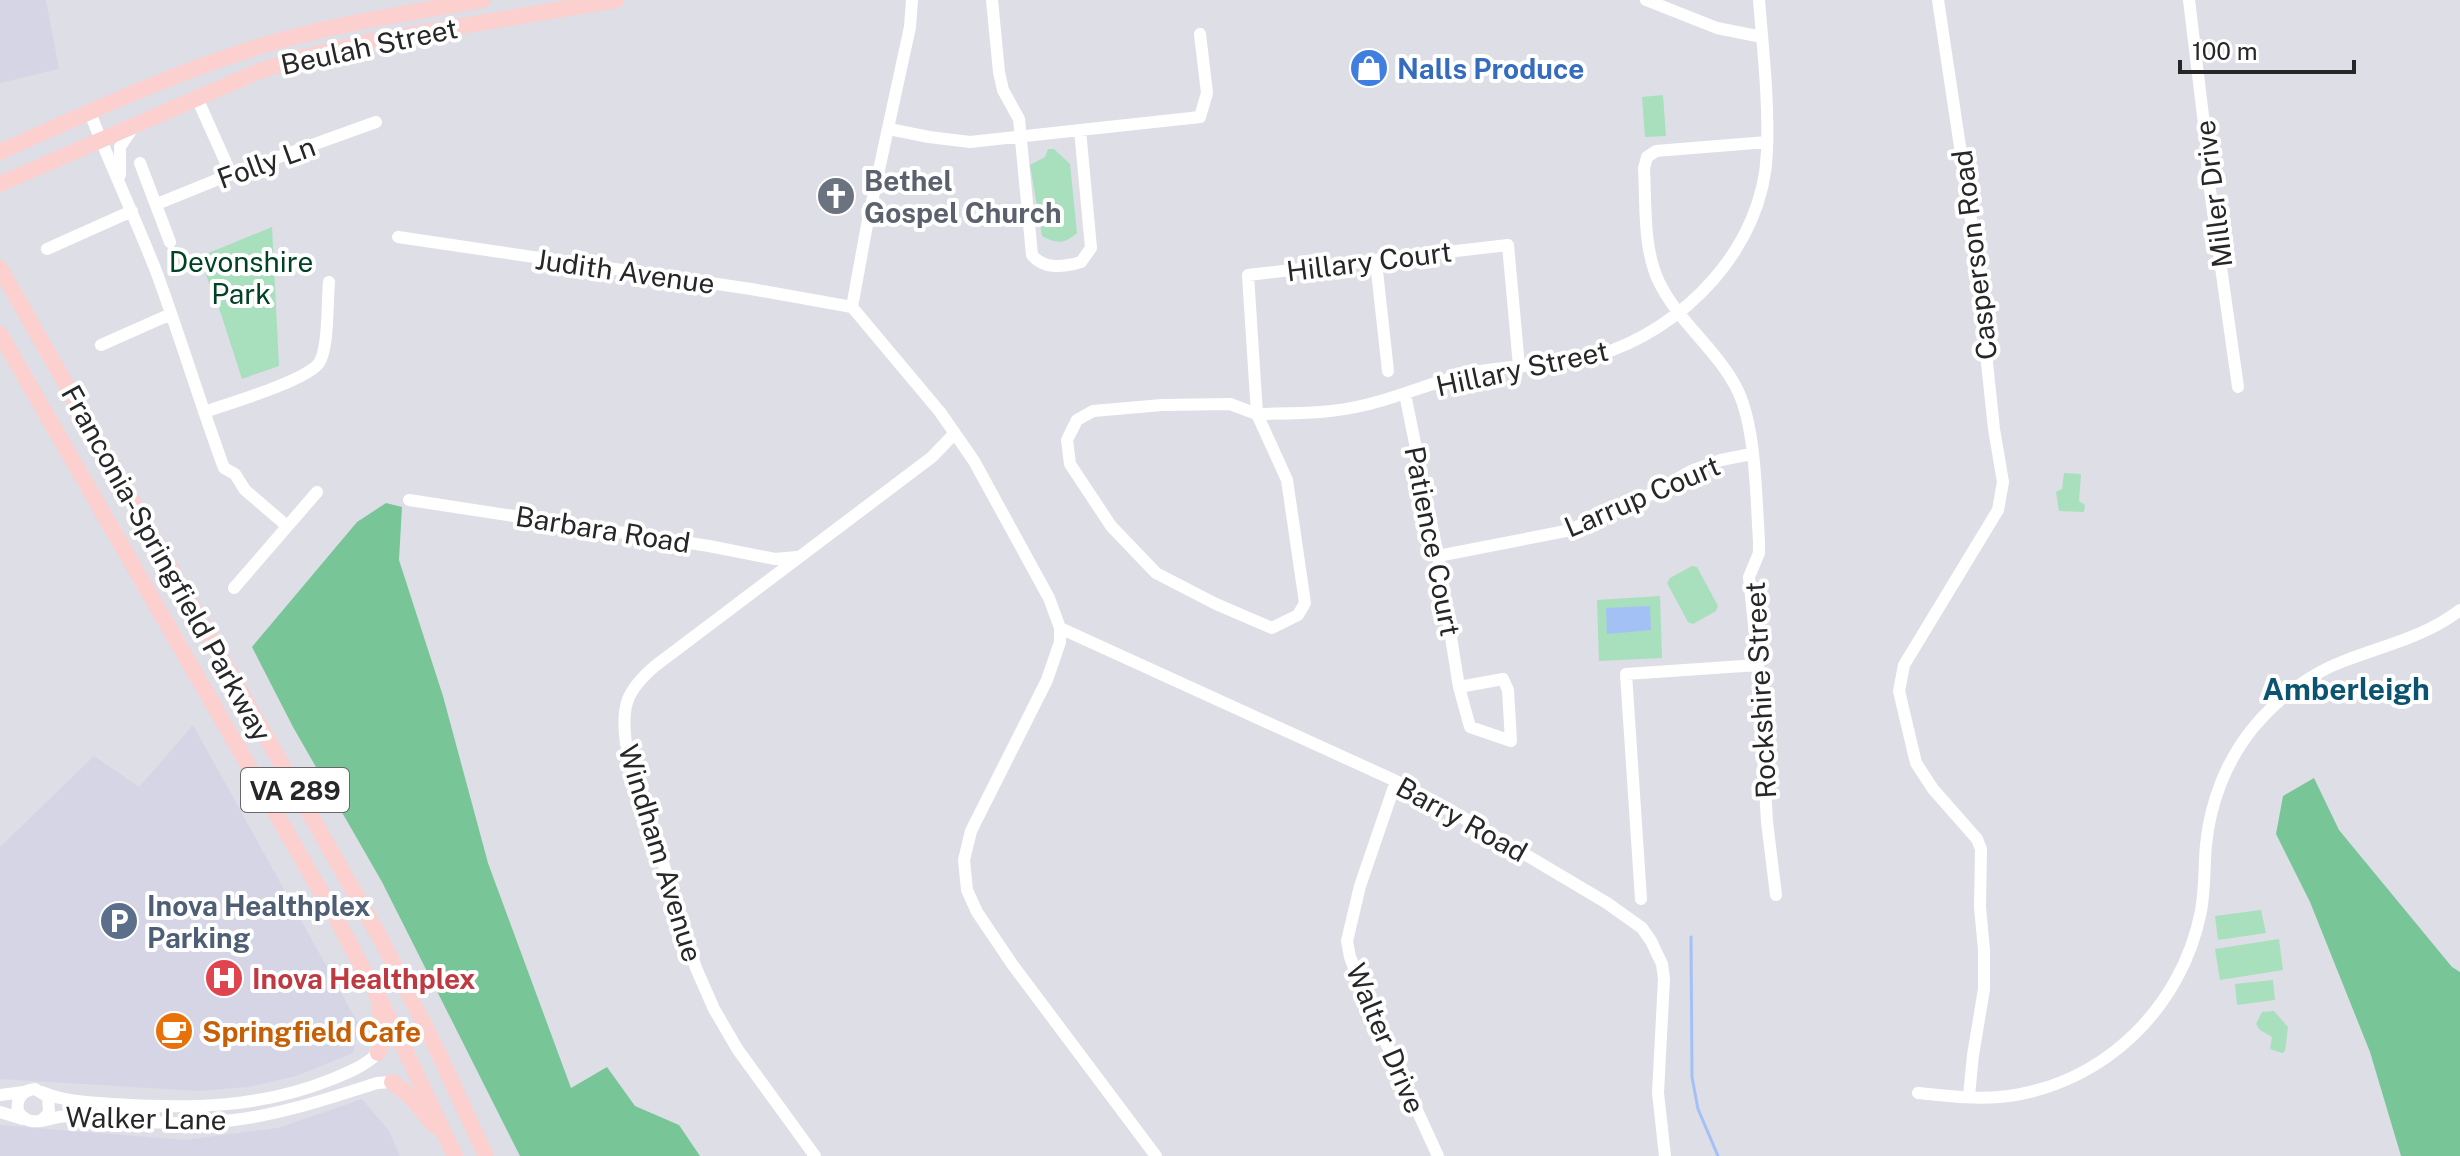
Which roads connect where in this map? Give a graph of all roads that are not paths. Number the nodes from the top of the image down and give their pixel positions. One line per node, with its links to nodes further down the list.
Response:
1 (483, 0): 12 (main road, Beulah Street)
2 (616, 0): 11 (main road, Beulah Street)
3 (912, 0): 15 (street)
4 (992, 0): 17 (street)
5 (1646, 0): 10 (street)
6 (1759, 0): 10 (street, Hillary Street)
7 (1938, 0): 66 (street, Casperson Road)
8 (2189, 0): 40 (street, Miller Drive)
9 (1200, 34): 16 (street)
10 (1762, 37): 19 (street, Hillary Street)
11 (197, 98): 14 (main road, Beulah Street); 22 (street)
12 (90, 113): 18 (street); 20 (main road, Beulah Street)
13 (376, 122): 22 (street, Folly Ln)
14 (134, 126): 18 (main road, Beulah Street); 23 (street)
15 (889, 129): 17 (street); 33 (street)
16 (1080, 130): 17 (street); 17 (street)
17 (1019, 135)
18 (101, 140): 23 (street); 24 (main road, Beulah Street)
19 (1767, 142): 34 (street, Hillary Street); 34 (street, Rockshire Street)
20 (4, 149)
21 (140, 163): 25 (street)
22 (231, 174): 25 (street, Folly Ln)
23 (121, 183): 26 (street)
24 (1, 184)
25 (157, 204): 28 (street)
26 (132, 211): 29 (street); 35 (street)
27 (398, 237): 33 (street, Judith Avenue)
28 (170, 242)
29 (47, 249)
30 (1376, 262): 38 (street, Hillary Court); 39 (street); 43 (street, Hillary Court)
31 (0, 268): 71 (main road, Franconia-Springfield Parkway / VA 289)
32 (329, 282): 42 (street)
33 (852, 307): 44 (street)
34 (1680, 313): 38 (street, Hillary Street); 45 (street, Rockshire Street)
35 (171, 314): 37 (street); 42 (street)
36 (0, 334): 59 (main road, Franconia-Springfield Parkway / VA 289)
37 (101, 345)
38 (1519, 366): 41 (street, Hillary Street)
39 (1388, 371)
40 (2238, 387)
41 (1405, 394): 43 (street, Hillary Street); 49 (street, Patience Court)
42 (204, 412): 48 (street)
43 (1257, 414): 43 (street, Hillary Street)
44 (955, 433): 50 (street, Windham Avenue); 53 (street)
45 (1751, 454): 49 (street, Larrup Court); 54 (street, Rockshire Street)
46 (317, 492): 48 (street)
47 (409, 500): 50 (street, Barbara Road)
48 (287, 526): 51 (street)
49 (1438, 556): 55 (street, Patience Court)
50 (797, 557): 72 (street, Windham Avenue)
51 (234, 588)
52 (2460, 610): 66 (street)
53 (1060, 628): 56 (street, Barry Road); 73 (street)
54 (1758, 665): 57 (street, Rockshire Street); 58 (street)
55 (1459, 687): 55 (street, Patience Court)
56 (1396, 781): 74 (street, Walter Drive); 75 (street, Barry Road)
57 (1776, 895)
58 (1641, 899)
59 (376, 990): 60 (main road); 70 (main road, Franconia-Springfield Parkway / VA 289)
60 (378, 1053): 63 (street, Walker Lane)
61 (392, 1082): 69 (street, Walker Lane); 70 (main road)
62 (24, 1092): 63 (street, Walker Lane); 65 (street, Walker Lane); 68 (street, Walker Lane)
63 (42, 1092): 69 (street, Walker Lane)
64 (1918, 1093): 66 (street)
65 (0, 1095)
66 (1969, 1096)
67 (0, 1112): 68 (street, Walker Lane)
68 (25, 1120): 69 (street, Walker Lane)
69 (41, 1121)
70 (452, 1149)
71 (486, 1156)
72 (815, 1156)
73 (1156, 1156)
74 (1438, 1156)
75 (1665, 1156)

